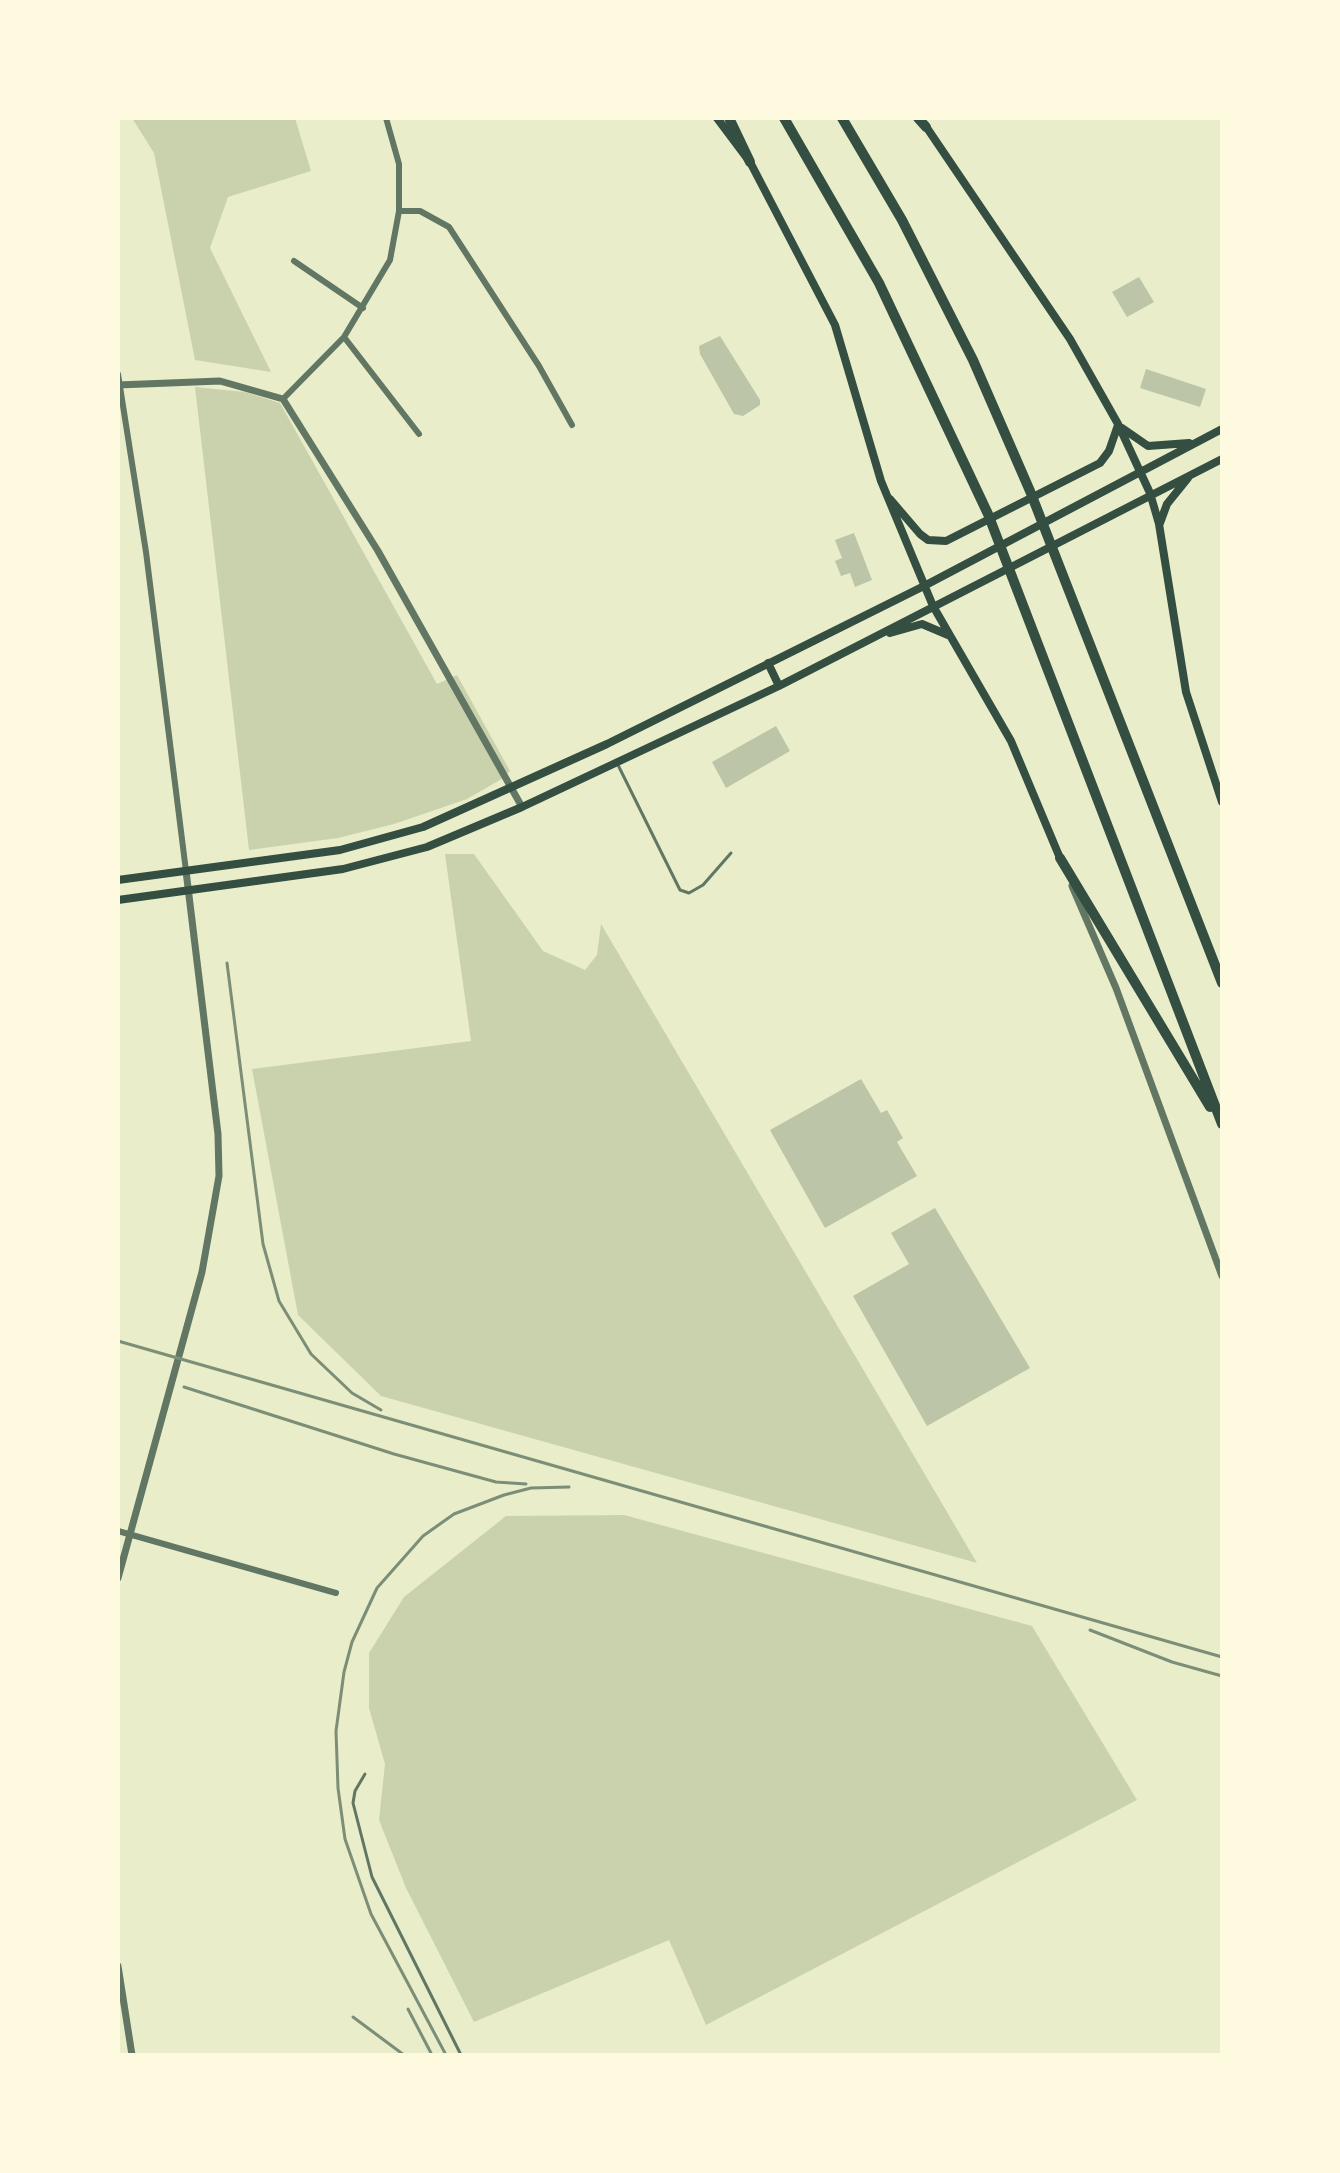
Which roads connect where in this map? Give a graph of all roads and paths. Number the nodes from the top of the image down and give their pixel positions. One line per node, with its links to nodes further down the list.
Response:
1 (386, 118): 8 (street)
2 (717, 118): 7 (main road)
3 (729, 118): 7 (highway)
4 (784, 118): 48 (highway)
5 (842, 118): 47 (highway)
6 (922, 121): 15 (main road)
7 (750, 162): 24 (main road)
8 (399, 211): 10 (street); 16 (street)
9 (294, 261): 10 (street)
10 (363, 308): 11 (street)
11 (344, 337): 14 (street); 18 (street)
12 (118, 374): 13 (street)
13 (119, 385): 14 (street); 43 (street)
14 (283, 399): 34 (street)
15 (1118, 424): 19 (main road); 21 (main road); 24 (main road)
16 (572, 425)
17 (1222, 429): 19 (main road)
18 (419, 434)
19 (1194, 443): 21 (main road)
20 (1222, 459): 22 (main road)
21 (1140, 473): 23 (main road); 26 (main road)
22 (1192, 474): 23 (main road); 25 (main road)
23 (1150, 493): 25 (main road); 27 (main road)
24 (887, 496): 26 (main road)
25 (1159, 524): 35 (main road)
26 (924, 586): 27 (main road); 30 (main road)
27 (933, 606): 28 (main road); 29 (main road)
28 (881, 634): 29 (main road); 31 (main road)
29 (952, 638): 41 (main road)
30 (768, 663): 31 (main road); 32 (main road)
31 (779, 686): 33 (main road)
32 (607, 744): 33 (main road); 34 (main road)
33 (616, 762): 36 (main road); 40 (lane)
34 (513, 789): 36 (street); 37 (main road)
35 (1222, 802)
36 (522, 807): 38 (main road)
37 (423, 827): 38 (main road); 39 (main road)
38 (427, 847): 42 (main road)
39 (340, 850): 42 (main road); 43 (main road)
40 (731, 853)
41 (1060, 858): 48 (highway); 49 (street)
42 (343, 869): 45 (main road)
43 (186, 871): 44 (main road); 45 (street)
44 (118, 880)
45 (188, 890): 46 (main road); 51 (street)
46 (118, 900)
47 (1222, 983)
48 (1222, 1125)
49 (1222, 1276)
50 (118, 1531): 51 (street)
51 (129, 1534): 52 (street); 53 (street)
52 (118, 1578)
53 (336, 1593)
54 (365, 1774): 57 (lane)
55 (118, 1966): 56 (street)
56 (132, 2055)
57 (461, 2055)

